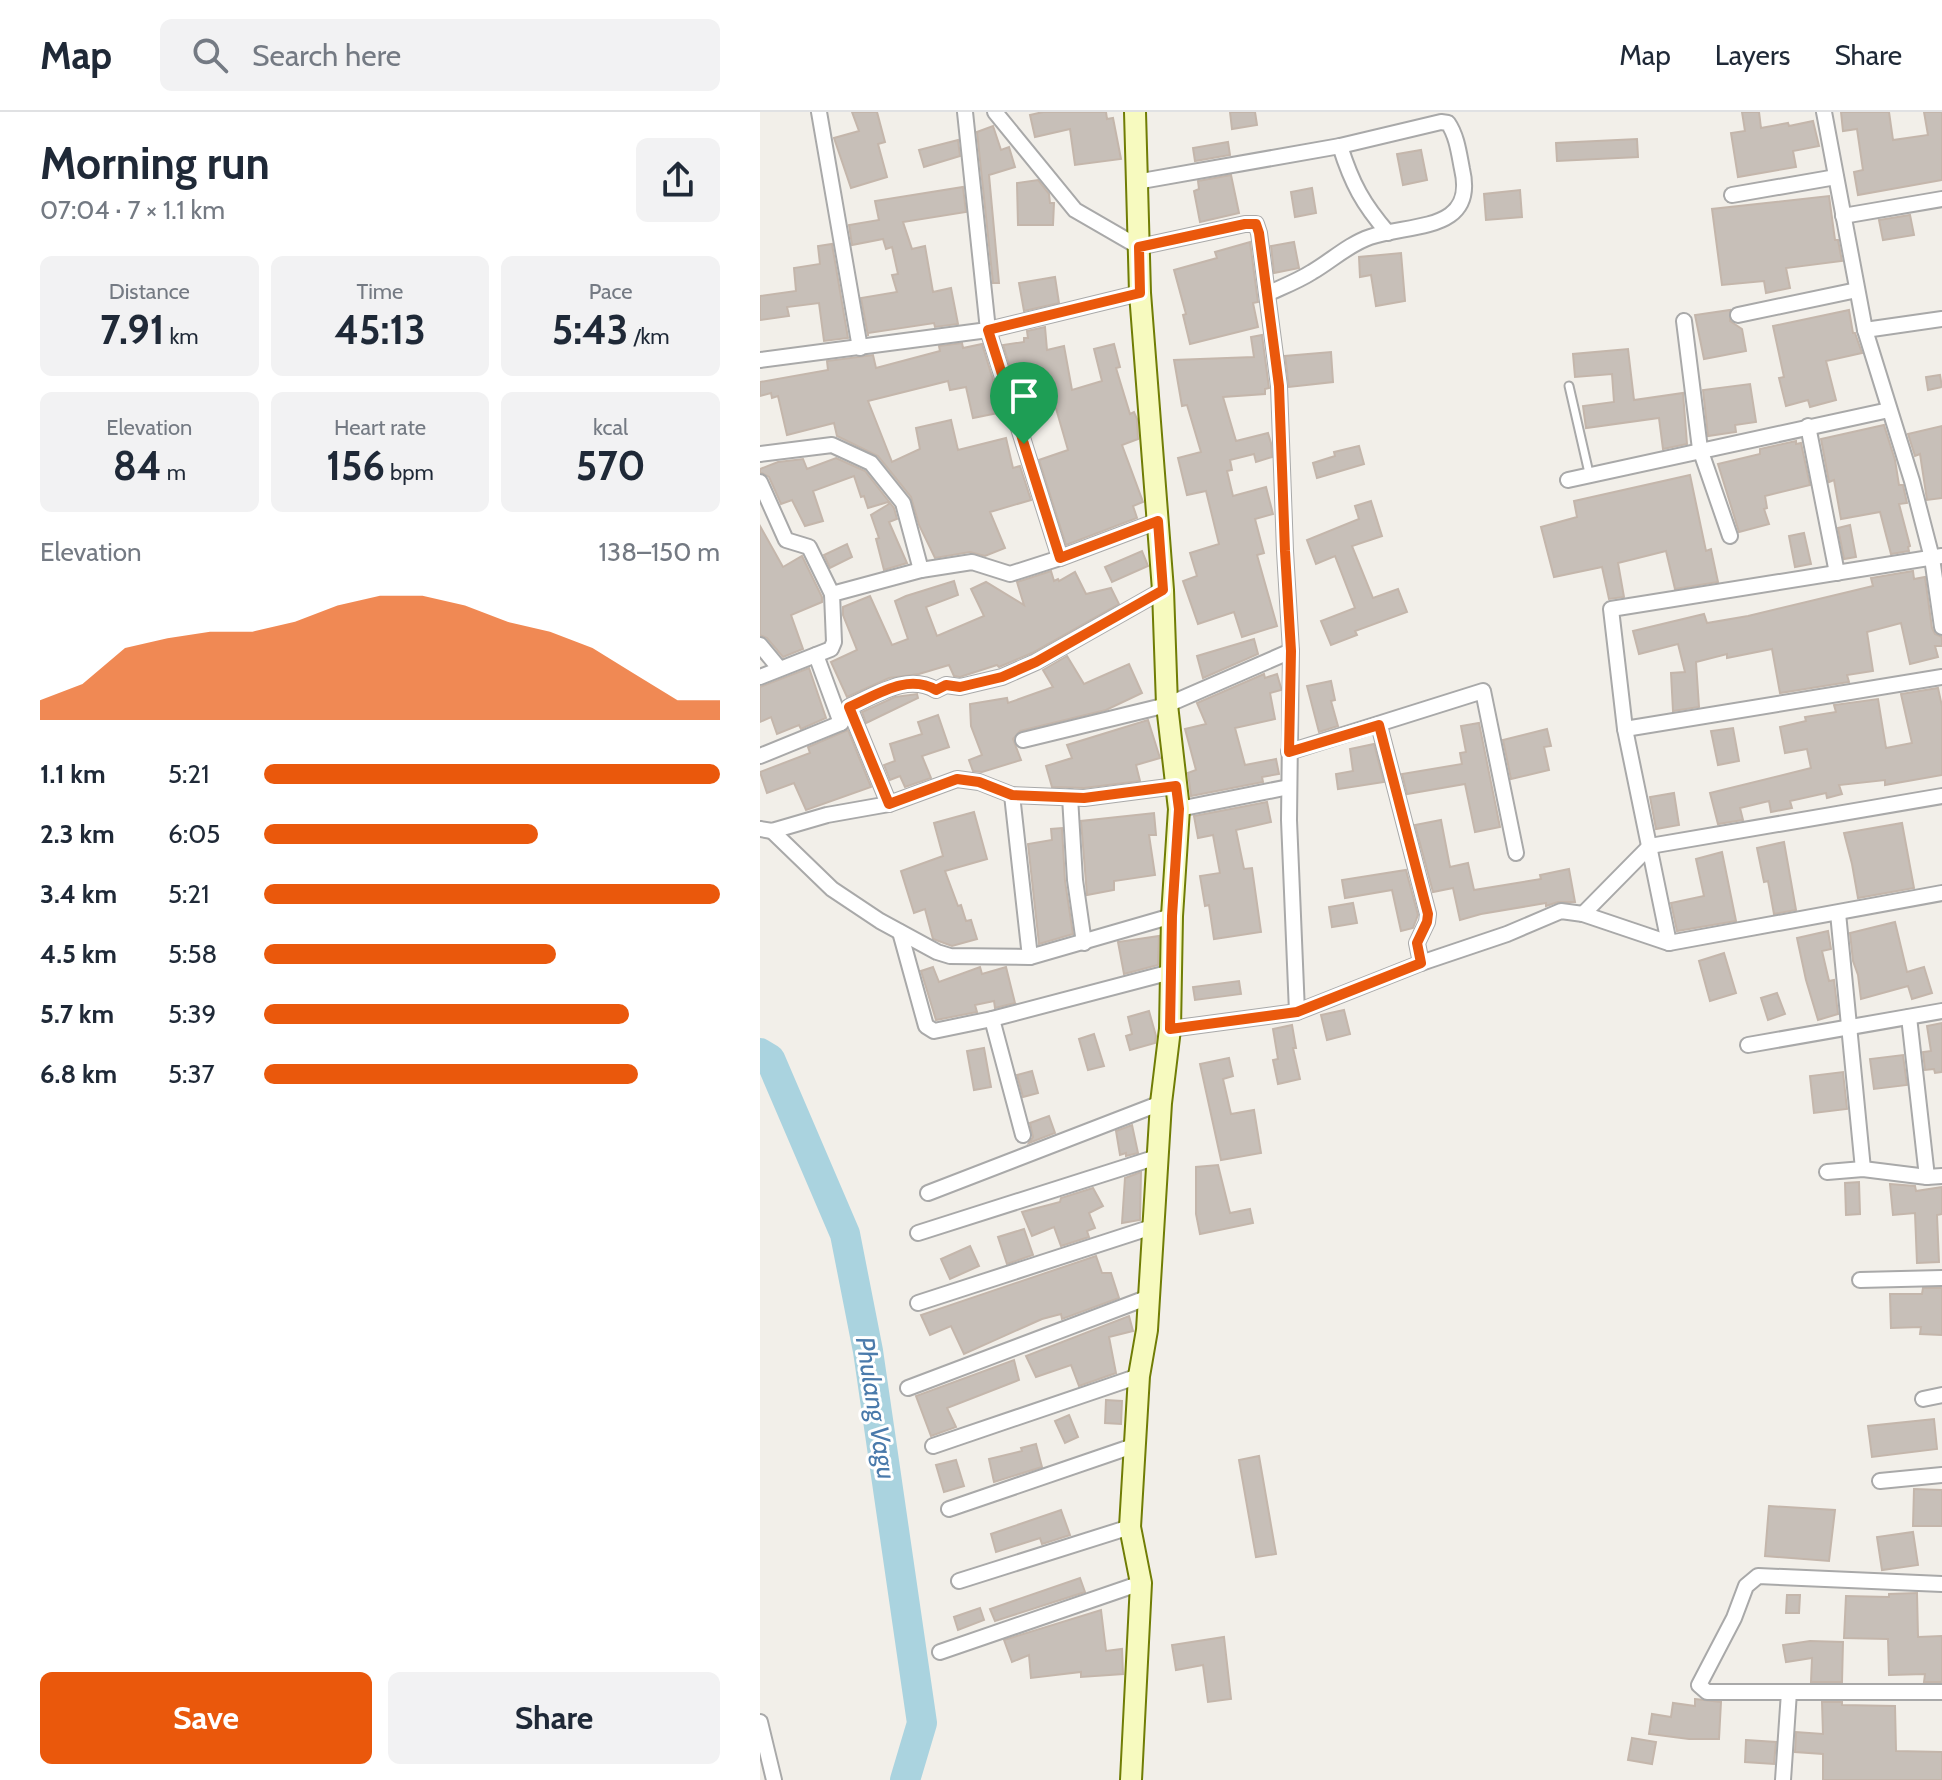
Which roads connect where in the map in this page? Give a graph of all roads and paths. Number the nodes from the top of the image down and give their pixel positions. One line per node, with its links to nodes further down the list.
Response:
1 (819, 112): 22 (street)
2 (965, 112): 20 (street)
3 (995, 112): 13 (street)
4 (1135, 112): 8 (street)
5 (1824, 112): 7 (street)
6 (1340, 146): 8 (street); 12 (street); 12 (street)
7 (1836, 177): 9 (street); 11 (street)
8 (1136, 182): 13 (street)
9 (1732, 195)
10 (1942, 199): 11 (street)
11 (1843, 216): 14 (street)
12 (1388, 233): 16 (street)
13 (1139, 247): 15 (street); 16 (street)
14 (1857, 290): 17 (street); 21 (street)
15 (1140, 293): 20 (street); 32 (street)
16 (1267, 294): 42 (street)
17 (1738, 315)
18 (1942, 319): 21 (street)
19 (1684, 321): 27 (street)
20 (988, 330): 22 (street); 35 (street)
21 (1865, 330): 25 (street)
22 (860, 348): 23 (street)
23 (760, 360)
24 (1569, 386): 29 (lane)
25 (1889, 410): 26 (street); 34 (street)
26 (1808, 426): 27 (street); 37 (street)
27 (1700, 449): 29 (street); 33 (street)
28 (760, 454): 36 (street)
29 (1589, 473): 30 (street)
30 (1568, 480)
31 (760, 482): 39 (street)
32 (1158, 521): 35 (street); 38 (street)
33 (1730, 536)
34 (1937, 557): 37 (street); 40 (street)
35 (1060, 558): 36 (street)
36 (921, 570): 39 (street)
37 (1837, 573): 51 (street)
38 (1163, 590): 47 (street); 48 (street)
39 (832, 594): 43 (street)
40 (1942, 627)
41 (760, 645): 44 (street)
42 (1291, 651): 47 (street); 53 (street)
43 (816, 655): 44 (street); 49 (street)
44 (779, 668): 45 (street)
45 (760, 677)
46 (1942, 677): 51 (street)
47 (1167, 705): 52 (street); 55 (street)
48 (849, 707): 49 (street); 60 (street)
49 (841, 723): 54 (street)
50 (1379, 725): 53 (street); 64 (street); 73 (street)
51 (1625, 729): 63 (street)
52 (1023, 740)
53 (1289, 752): 56 (street)
54 (760, 756)
55 (1176, 786): 59 (street); 61 (street)
56 (1289, 787): 61 (street); 76 (street)
57 (1012, 795): 59 (street); 60 (street); 72 (street)
58 (1942, 796): 63 (street)
59 (1070, 797): 70 (street)
60 (889, 804): 62 (street)
61 (1179, 809): 68 (street)
62 (766, 830): 69 (street)
63 (1650, 846): 67 (street); 71 (street)
64 (1516, 853)
65 (1942, 893): 66 (street)
66 (1838, 913): 71 (street); 79 (street)
67 (1583, 914): 71 (street); 73 (street)
68 (1172, 916): 70 (street); 74 (street)
69 (900, 932): 72 (street); 78 (street)
70 (1084, 943): 72 (street)
71 (1669, 943)
72 (1030, 957)
73 (1421, 963): 76 (street)
74 (1171, 972): 78 (street); 80 (street)
75 (1942, 1011): 77 (street)
76 (1297, 1012): 80 (street)
77 (1909, 1017): 79 (street); 87 (street)
78 (992, 1019): 83 (street)
79 (1851, 1027): 81 (street); 85 (street)
80 (1170, 1029): 82 (street)
81 (1748, 1045)
82 (1161, 1103): 84 (street); 88 (street)
83 (1023, 1135)
84 (1157, 1157): 89 (street); 90 (street)
85 (1863, 1169): 86 (street); 87 (street)
86 (1827, 1172)
87 (1935, 1176)
88 (928, 1193)
89 (1152, 1227): 93 (street); 94 (street)
90 (918, 1233)
91 (1942, 1278): 92 (street)
92 (1860, 1280)
93 (1149, 1297): 95 (street); 96 (street)
94 (918, 1303)
95 (1139, 1376): 99 (street); 100 (street)
96 (908, 1388)
97 (1942, 1395): 98 (street)
98 (1923, 1399)
99 (1136, 1445): 103 (street); 104 (street)
100 (933, 1446)
101 (1942, 1475): 102 (street)
102 (1880, 1481)
103 (949, 1509)
104 (1130, 1527): 105 (street); 106 (street)
105 (959, 1581)
106 (1141, 1583): 108 (street); 113 (street)
107 (1942, 1584): 109 (street)
108 (940, 1652)
109 (1789, 1692): 110 (street); 114 (street)
110 (1942, 1692)
111 (760, 1722): 112 (street)
112 (774, 1780)
113 (1131, 1780)
114 (1783, 1780)

